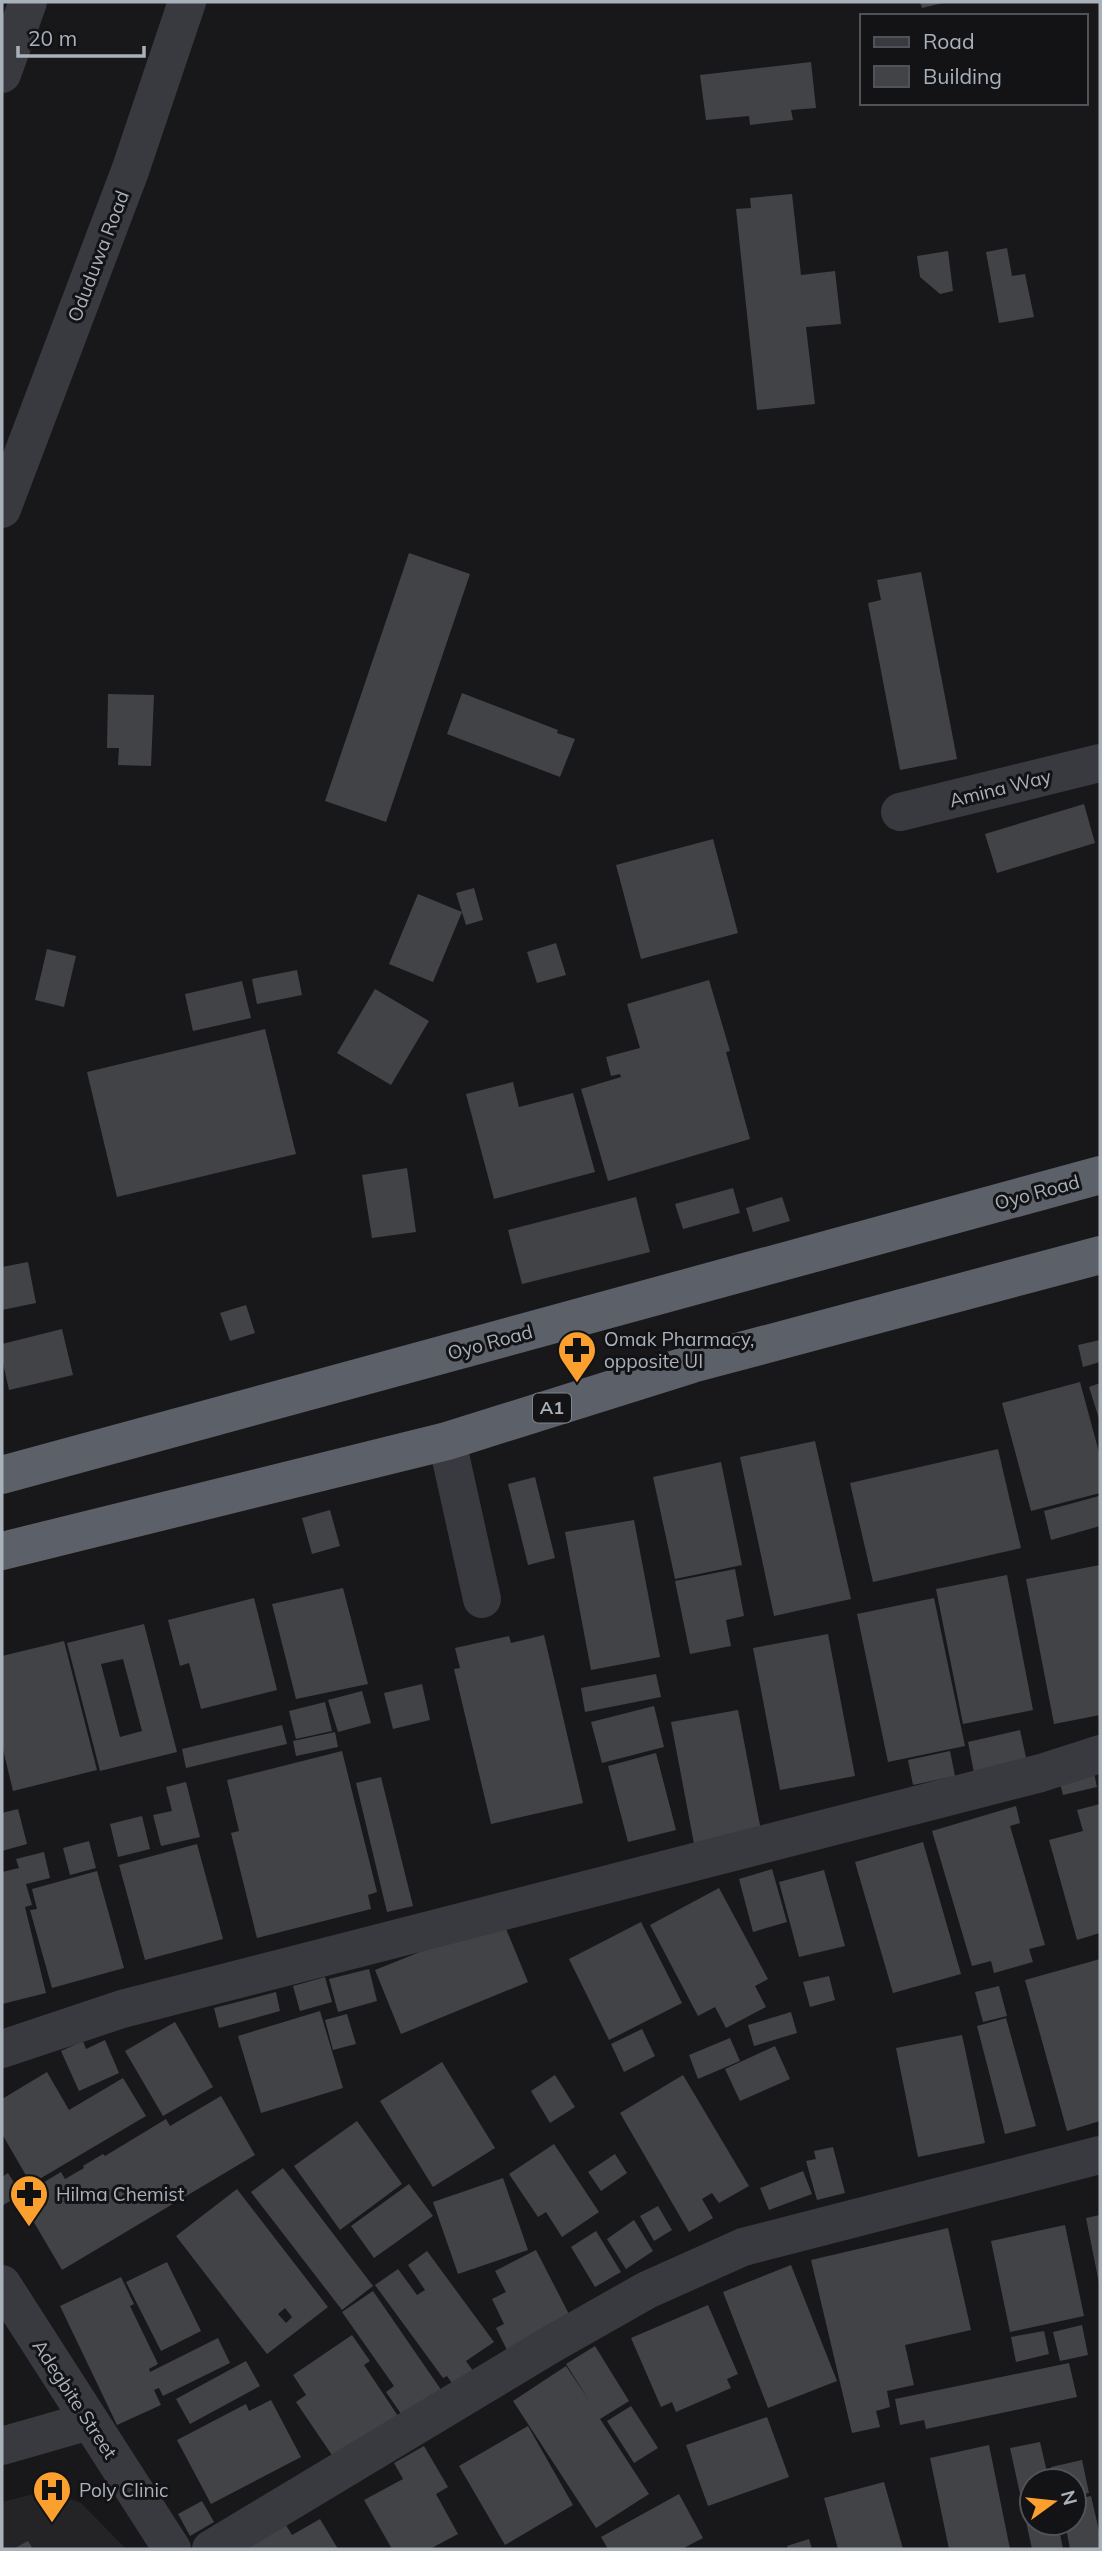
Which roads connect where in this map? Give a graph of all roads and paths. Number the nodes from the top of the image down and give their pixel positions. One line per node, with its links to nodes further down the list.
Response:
1 (28, 2): 3 (street)
2 (187, 2): 4 (street, Oduduwa Road)
3 (2, 74)
4 (2, 509)
5 (1100, 763): 6 (street, Amina Way)
6 (900, 812)
7 (1100, 1175): 10 (highway, Oyo Road)
8 (1100, 1255): 9 (highway, A1)
9 (447, 1441): 11 (highway, A1); 12 (street)
10 (2, 1475)
11 (2, 1551)
12 (482, 1599)
13 (1100, 1754): 14 (street)
14 (2, 2049)
15 (1100, 2155): 20 (street)
16 (2, 2284): 17 (street, Adegbite Street)
17 (89, 2421): 18 (street); 19 (street, Adegbite Street)
18 (2, 2446)
19 (172, 2549)
20 (211, 2549)

